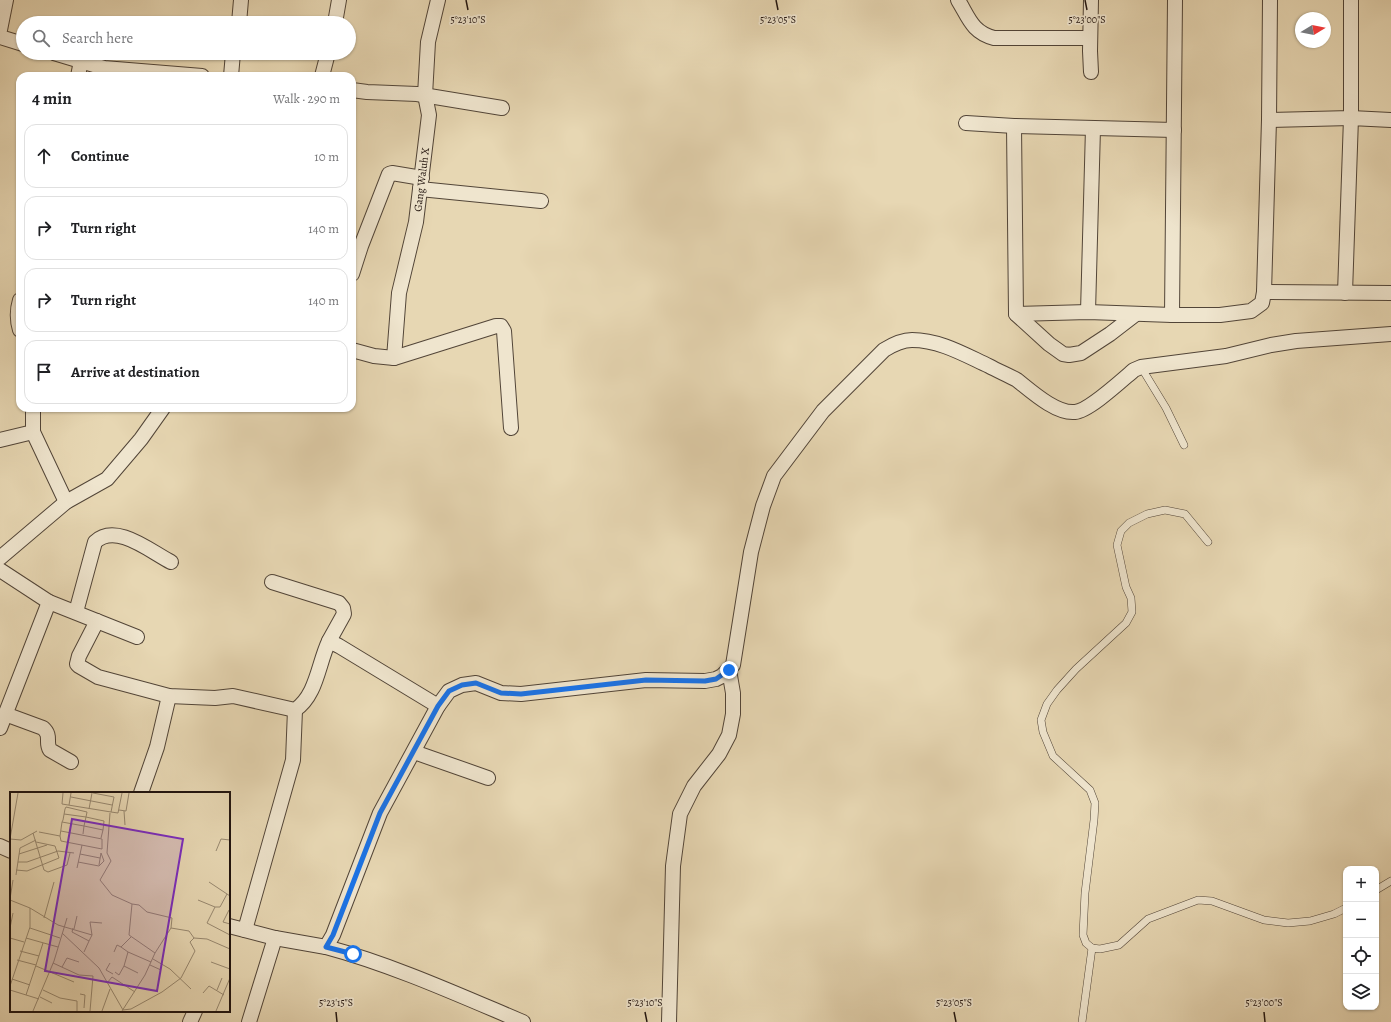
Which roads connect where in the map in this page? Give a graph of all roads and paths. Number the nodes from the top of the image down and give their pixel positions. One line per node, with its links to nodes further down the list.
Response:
1 (6, 0): 12 (street)
2 (241, 0): 10 (street)
3 (338, 0): 11 (street)
4 (438, 0): 26 (street, Gang Waluh X)
5 (958, 0): 14 (street)
6 (1091, 0): 14 (street)
7 (1175, 0): 34 (street)
8 (1270, 0): 29 (street)
9 (1351, 0): 28 (street)
10 (240, 16)
11 (336, 16)
12 (0, 30)
13 (0, 37): 15 (street)
14 (1090, 38): 24 (street)
15 (16, 42)
16 (78, 60): 19 (street)
17 (232, 60): 22 (street)
18 (326, 60): 23 (street)
19 (81, 61): 20 (street); 21 (street)
20 (79, 72)
21 (135, 72)
22 (231, 72)
23 (323, 72)
24 (1091, 72)
25 (356, 94): 26 (street)
26 (425, 95): 27 (street); 35 (street, Gang Waluh X)
27 (502, 108)
28 (1351, 118): 29 (street); 30 (street); 39 (street)
29 (1270, 120): 38 (street)
30 (1391, 120)
31 (966, 123): 32 (street)
32 (1014, 126): 33 (street); 42 (street)
33 (1092, 128): 34 (street); 41 (street)
34 (1174, 130): 44 (street)
35 (421, 183): 36 (street); 37 (street); 47 (street, Gang Waluh X)
36 (541, 201)
37 (356, 262)
38 (1264, 292): 39 (street); 44 (street)
39 (1345, 293): 40 (street)
40 (1391, 293)
41 (1088, 312): 42 (street); 43 (street)
42 (1016, 314): 43 (street)
43 (1136, 314): 44 (street)
44 (1172, 315)
45 (1391, 334): 48 (street)
46 (356, 351): 47 (street)
47 (394, 358): 51 (street)
48 (1141, 367): 54 (lane); 66 (street)
49 (33, 412): 52 (street)
50 (160, 412): 55 (street)
51 (511, 428)
52 (33, 432): 53 (street); 55 (street)
53 (0, 440)
54 (1184, 445)
55 (66, 502): 57 (street)
56 (1208, 542): 85 (lane)
57 (0, 558)
58 (171, 562): 62 (street)
59 (0, 570): 61 (street)
60 (272, 582): 65 (street)
61 (49, 602): 62 (street); 70 (street)
62 (76, 612): 63 (street)
63 (97, 621): 64 (street); 67 (street)
64 (137, 637)
65 (329, 641): 68 (street); 69 (street)
66 (729, 670): 68 (street); 90 (street)
67 (169, 696): 69 (street); 75 (street)
68 (438, 706): 72 (street)
69 (295, 710): 82 (street)
70 (5, 714): 71 (street); 73 (street)
71 (0, 728)
72 (414, 752): 74 (street); 84 (street)
73 (71, 762)
74 (488, 778)
75 (141, 792)
76 (0, 846): 77 (street)
77 (10, 851)
78 (1391, 881): 79 (lane)
79 (1379, 888)
80 (1343, 910): 85 (lane)
81 (230, 926): 82 (street)
82 (245, 930): 83 (street)
83 (275, 938): 84 (street); 88 (street)
84 (326, 947): 89 (street)
85 (1092, 948): 91 (lane)
86 (195, 1012): 87 (street)
87 (190, 1022)
88 (249, 1022)
89 (523, 1022)
90 (669, 1022)
91 (1082, 1022)

